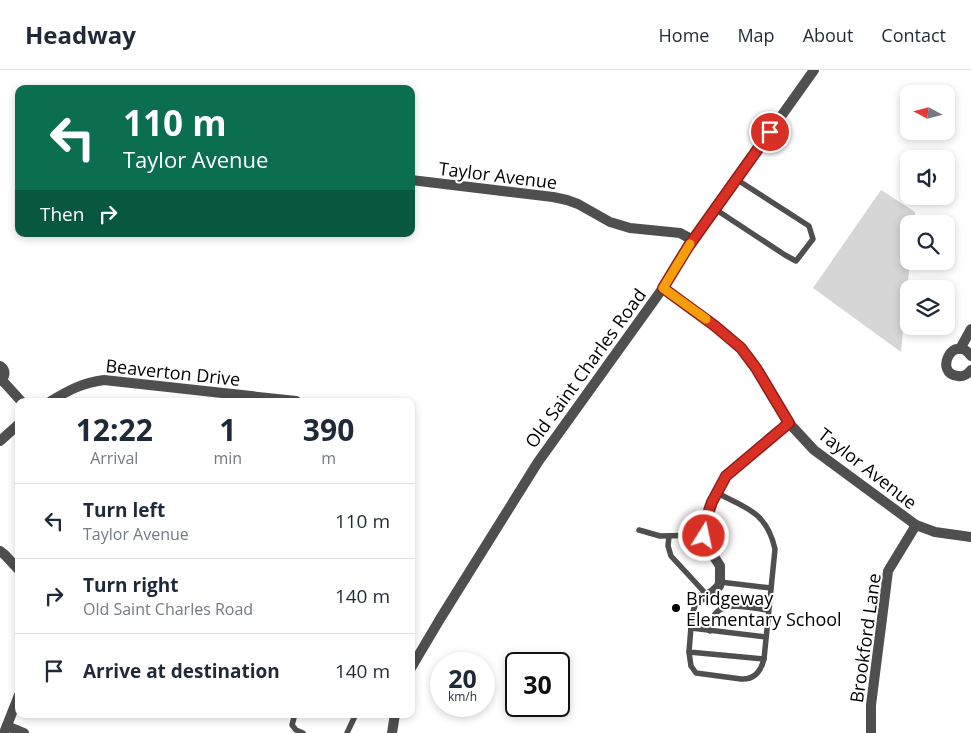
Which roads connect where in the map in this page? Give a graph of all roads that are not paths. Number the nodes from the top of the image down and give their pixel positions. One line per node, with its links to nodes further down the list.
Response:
1 (814, 70): 2 (street, Old Saint Charles Road)
2 (736, 179): 4 (street, Old Saint Charles Road); 4 (lane)
3 (415, 180): 5 (street, Taylor Avenue)
4 (715, 209): 5 (street, Old Saint Charles Road)
5 (693, 240): 6 (street, Old Saint Charles Road)
6 (663, 288): 16 (street, Taylor Avenue); 36 (street, Old Saint Charles Road)
7 (971, 329): 8 (street)
8 (960, 349): 9 (street); 11 (street)
9 (971, 356)
10 (0, 366): 12 (street)
11 (971, 370)
12 (1, 380): 13 (street)
13 (18, 398)
14 (56, 398): 15 (street, Beaverton Drive)
15 (269, 398)
16 (789, 423): 19 (street); 20 (street, Taylor Avenue)
17 (15, 428): 18 (street)
18 (0, 441)
19 (717, 493): 23 (street); 28 (lane)
20 (916, 525): 24 (street, Taylor Avenue); 46 (street, Brookford Lane)
21 (639, 530): 22 (lane)
22 (669, 536): 23 (lane); 29 (lane)
23 (704, 536): 27 (street)
24 (971, 537)
25 (0, 551): 26 (street)
26 (15, 565)
27 (720, 582): 28 (lane); 29 (street)
28 (771, 588): 30 (lane)
29 (702, 597): 31 (lane)
30 (768, 610): 32 (lane); 33 (lane)
31 (691, 628): 32 (lane); 34 (lane)
32 (710, 630): 33 (lane)
33 (766, 638): 35 (lane)
34 (689, 652): 35 (lane); 35 (lane)
35 (764, 659)
36 (415, 661)
37 (15, 706): 41 (street)
38 (294, 718): 43 (lane)
39 (354, 718): 44 (lane)
40 (394, 718): 45 (street)
41 (6, 730): 42 (street)
42 (24, 733)
43 (303, 733)
44 (347, 733)
45 (392, 733)
46 (871, 733)

